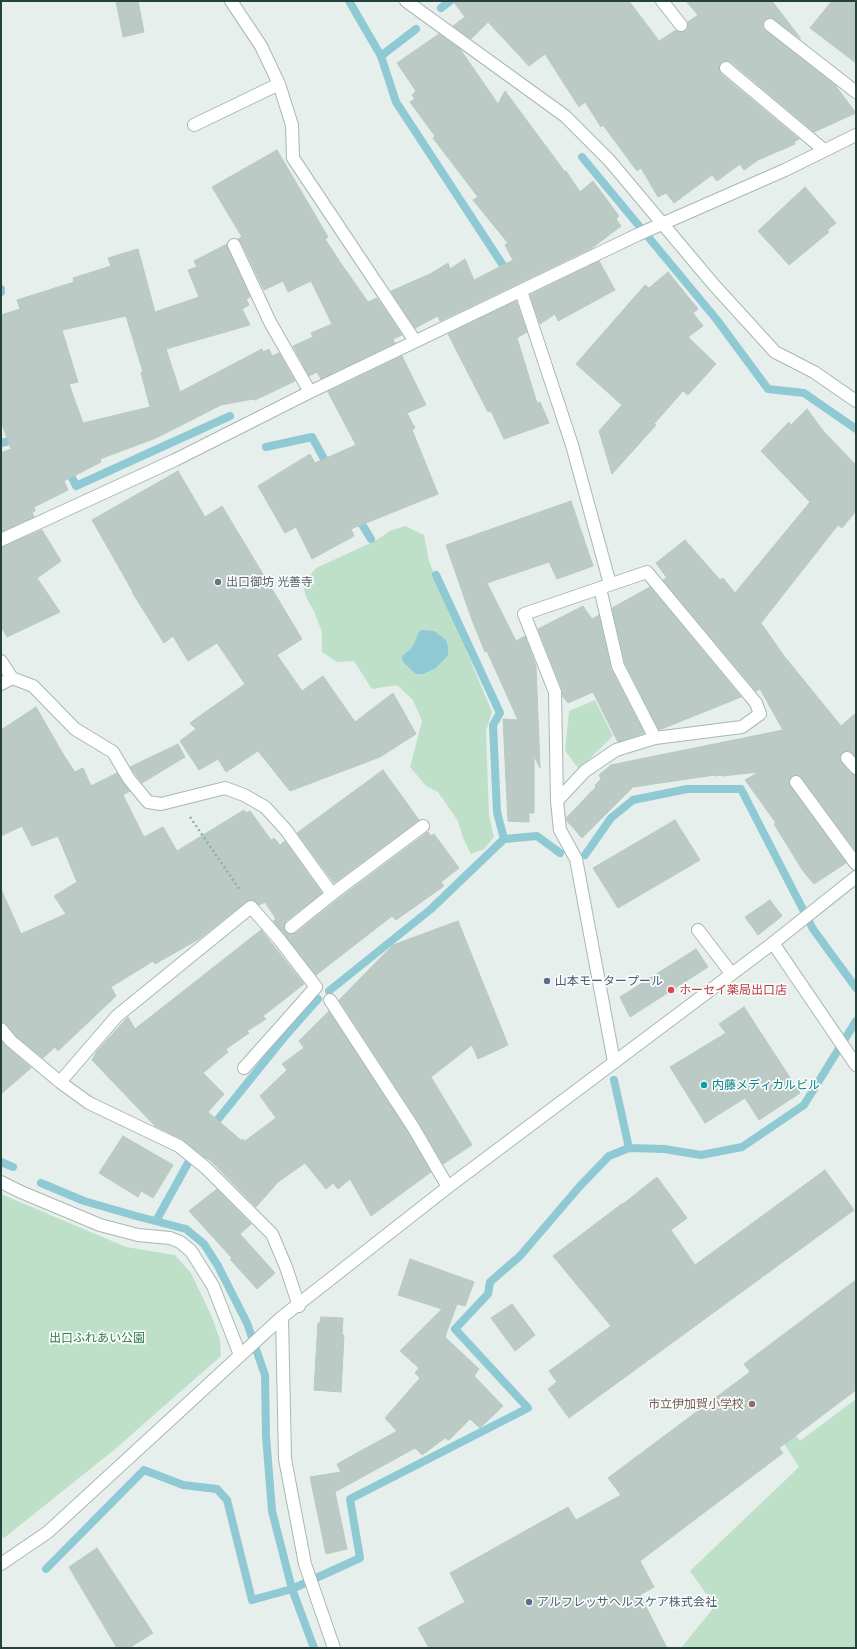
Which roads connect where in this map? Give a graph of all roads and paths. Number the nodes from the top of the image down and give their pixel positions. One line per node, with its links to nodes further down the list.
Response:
1 (231, 1): 7 (street)
2 (406, 1): 12 (street)
3 (662, 1): 4 (street)
4 (681, 25)
5 (770, 25): 8 (street)
6 (726, 68): 11 (street)
7 (279, 84): 9 (street); 15 (street)
8 (856, 92)
9 (194, 125)
10 (856, 135): 11 (street)
11 (824, 150): 12 (street)
12 (662, 224): 14 (street); 17 (street)
13 (234, 245): 16 (street)
14 (521, 291): 15 (street); 19 (street)
15 (415, 341): 16 (street)
16 (310, 392): 18 (street)
17 (856, 401)
18 (1, 540)
19 (605, 586): 23 (street); 23 (street); 28 (street)
20 (1, 661): 21 (street)
21 (12, 678): 22 (street); 27 (street)
22 (1, 684)
23 (655, 738): 28 (street)
24 (847, 758): 25 (street)
25 (856, 768)
26 (796, 782): 30 (street)
27 (178, 799): 32 (street); 33 (path)
28 (557, 801): 40 (street)
29 (423, 826): 32 (street)
30 (856, 864)
31 (856, 877): 36 (street)
32 (332, 894): 34 (street)
33 (252, 907): 42 (street); 43 (street)
34 (291, 927)
35 (698, 930): 37 (street)
36 (773, 943): 37 (street); 41 (street)
37 (731, 973): 40 (street)
38 (330, 1000): 45 (street)
39 (1, 1029): 43 (street)
40 (614, 1062): 45 (street)
41 (856, 1065)
42 (244, 1068)
43 (60, 1082): 46 (street)
44 (1, 1182): 48 (street)
45 (448, 1187): 46 (street)
46 (299, 1306): 47 (street)
47 (282, 1318): 48 (street); 50 (street)
48 (243, 1353): 49 (street)
49 (1, 1564)
50 (334, 1648)

